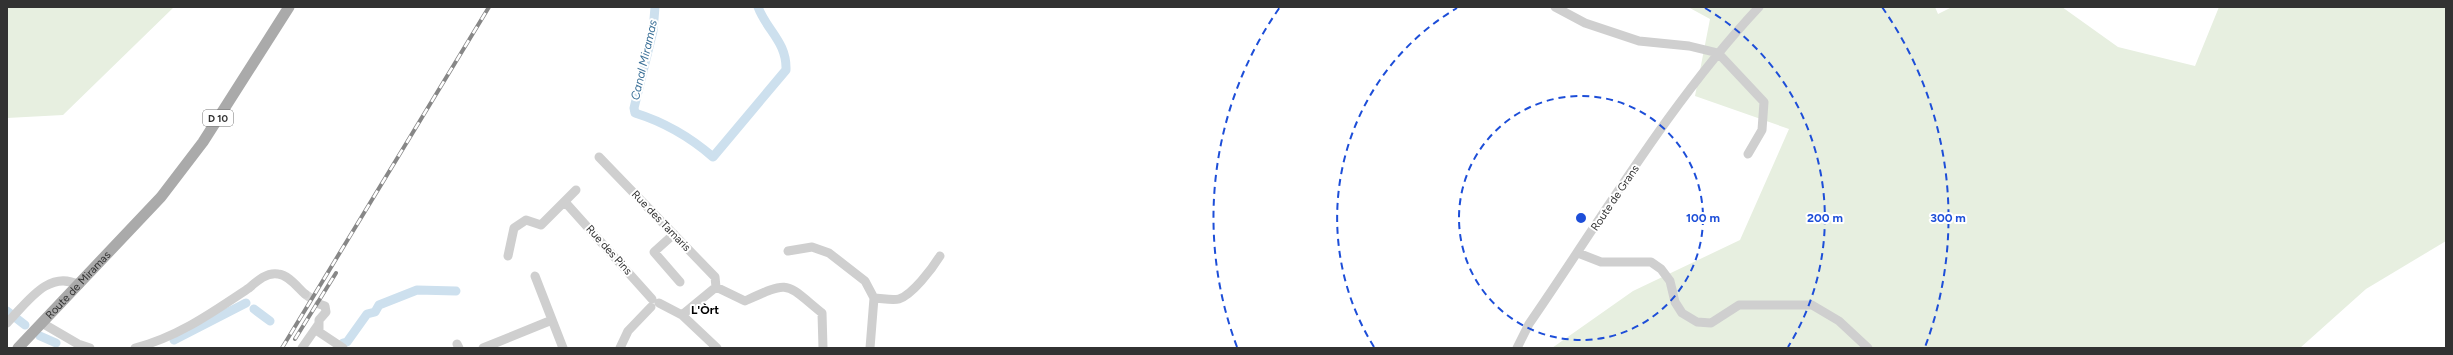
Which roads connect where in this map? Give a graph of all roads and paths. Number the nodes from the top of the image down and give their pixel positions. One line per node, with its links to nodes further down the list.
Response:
1 (289, 7): 16 (main road, Route de Miramas / D 10)
2 (1555, 7): 4 (street)
3 (1760, 7): 4 (street, Route de Grans)
4 (1718, 53): 5 (street); 11 (street, Route de Grans)
5 (1748, 154)
6 (599, 156): 9 (street, Rue des Tamaris)
7 (576, 190): 8 (street)
8 (565, 202): 12 (street); 20 (street, Rue des Pins)
9 (674, 234): 15 (street); 17 (street, Rue des Tamaris)
10 (788, 251): 19 (street)
11 (1578, 253): 38 (street, Route de Grans); 39 (street)
12 (508, 256)
13 (940, 256): 19 (street)
14 (535, 276): 23 (street)
15 (680, 282)
16 (79, 284): 24 (street); 25 (main road, Route de Miramas / D 10)
17 (716, 287): 22 (street); 36 (street)
18 (305, 294): 29 (street)
19 (874, 298): 37 (street)
20 (654, 303): 22 (street); 34 (street)
21 (319, 304): 26 (street)
22 (682, 315): 35 (street)
23 (552, 320): 32 (street); 33 (street)
24 (7, 323)
25 (42, 323): 27 (main road, Route de Miramas / D 10); 28 (street)
26 (318, 325): 30 (street); 31 (street)
27 (18, 348)
28 (90, 348)
29 (135, 348)
30 (302, 348)
31 (342, 348)
32 (483, 348)
33 (563, 348)
34 (620, 348)
35 (717, 348)
36 (823, 348)
37 (870, 348)
38 (1517, 348)
39 (1868, 348)

